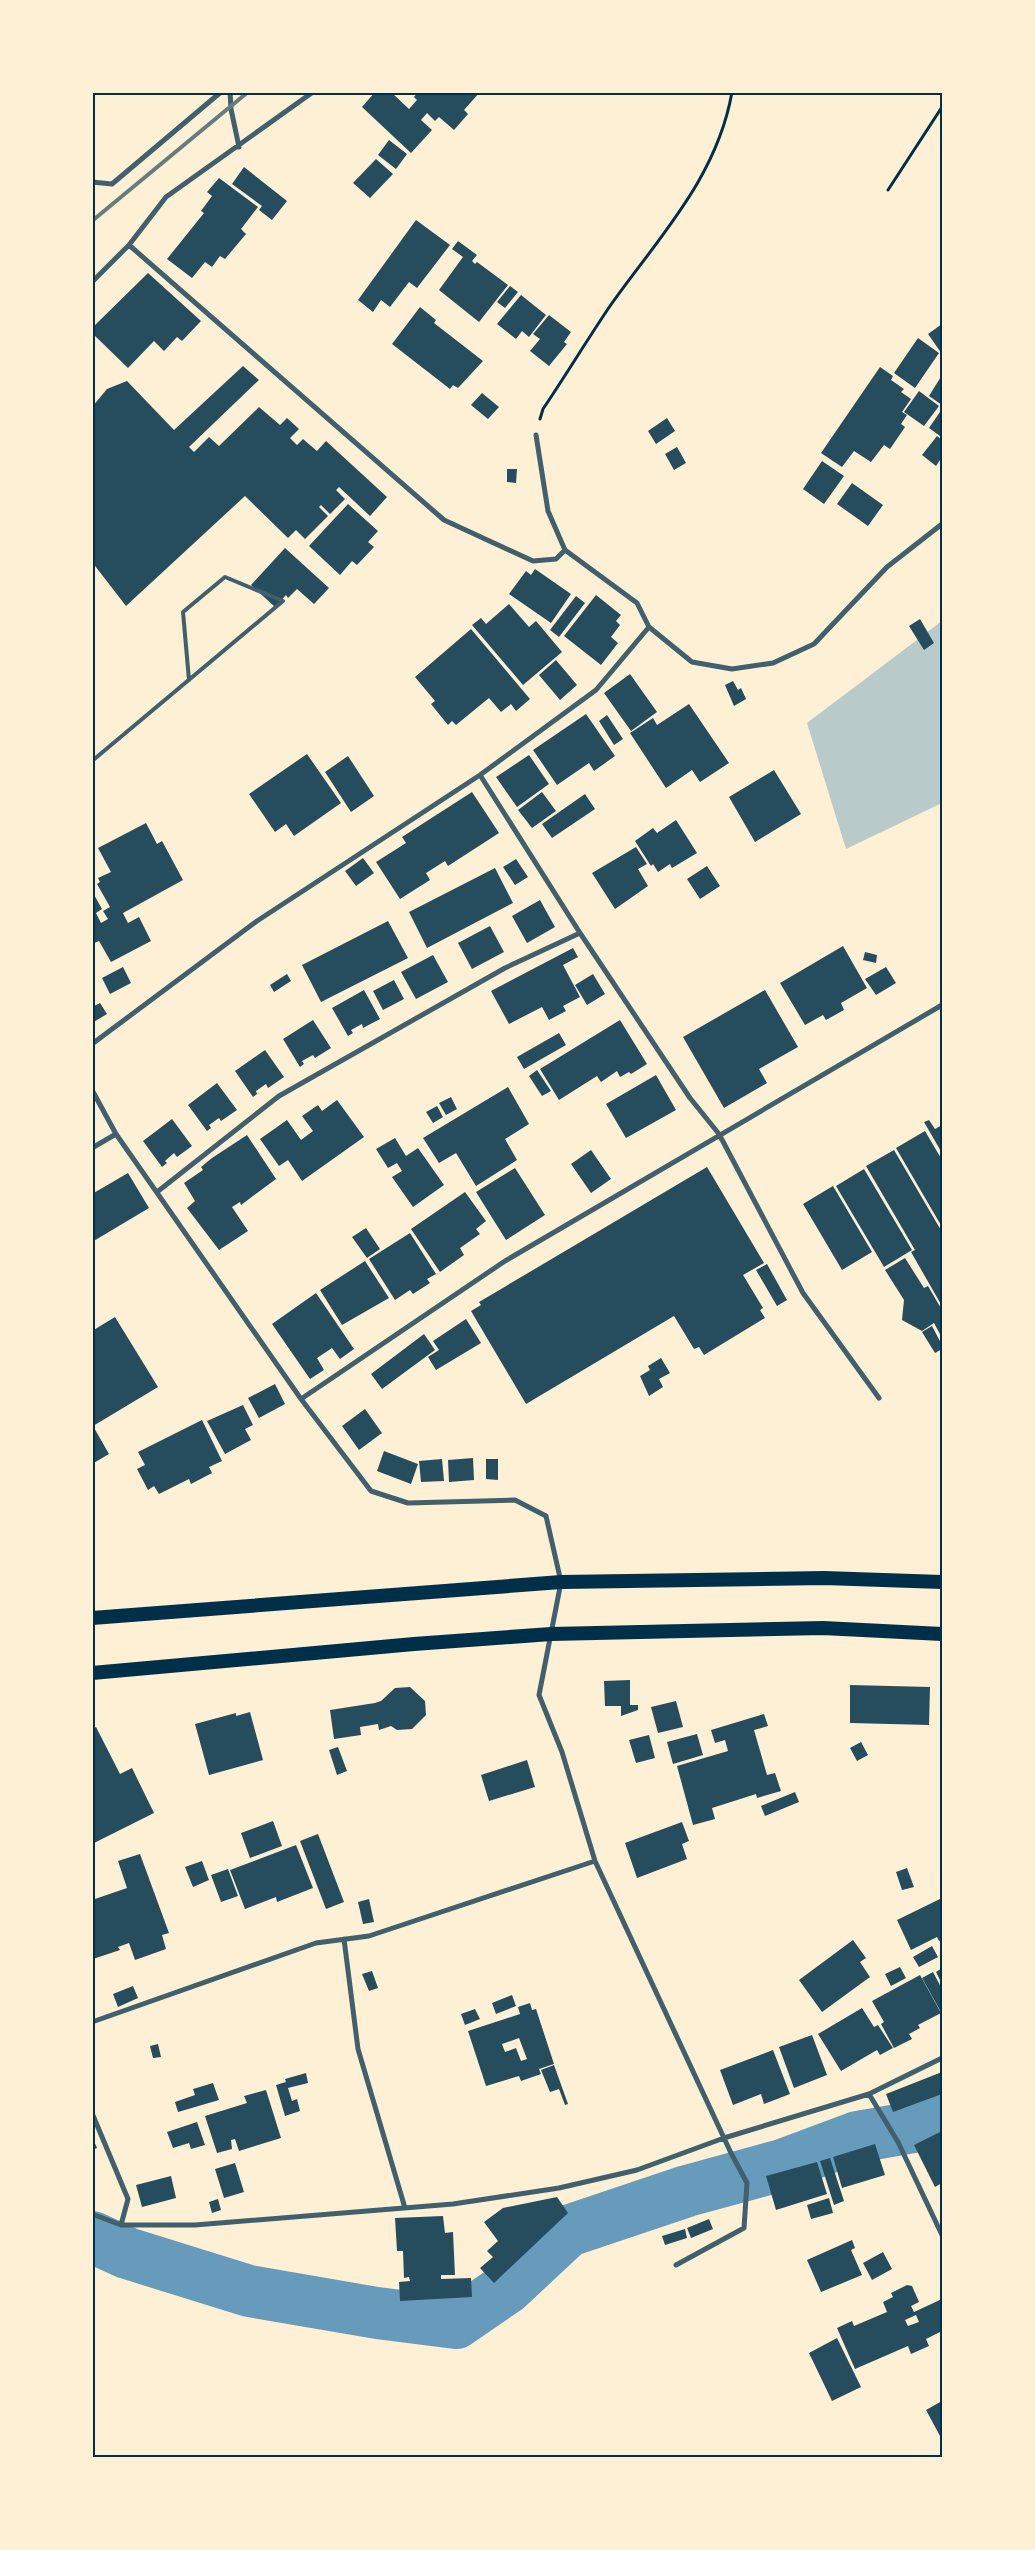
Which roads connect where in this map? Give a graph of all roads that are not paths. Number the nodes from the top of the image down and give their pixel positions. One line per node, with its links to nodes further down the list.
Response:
1 (221, 92): 5 (street)
2 (230, 92): 4 (street)
3 (313, 92): 4 (street)
4 (239, 147): 6 (street)
5 (92, 182)
6 (129, 245): 7 (street); 10 (street)
7 (92, 282)
8 (536, 435): 10 (street)
9 (942, 524): 11 (street)
10 (565, 550): 11 (street)
11 (649, 627): 14 (street)
12 (188, 680): 12 (lane); 13 (lane)
13 (92, 761)
14 (480, 775): 15 (street); 17 (street)
15 (580, 933): 20 (street); 22 (street)
16 (942, 1005): 20 (street)
17 (92, 1044)
18 (92, 1090): 19 (street)
19 (116, 1134): 21 (street); 22 (street)
20 (719, 1134): 23 (street); 24 (street)
21 (92, 1148)
22 (157, 1192): 24 (street)
23 (879, 1398)
24 (301, 1399): 25 (street)
25 (561, 1582): 26 (highway); 27 (highway); 28 (street)
26 (942, 1582)
27 (92, 1618)
28 (551, 1634): 29 (highway); 30 (highway); 31 (street)
29 (942, 1634)
30 (92, 1674)
31 (595, 1861): 32 (street); 37 (street)
32 (344, 1939): 33 (street); 38 (street)
33 (92, 2022)
34 (942, 2058): 35 (street)
35 (870, 2094): 37 (street); 41 (street)
36 (92, 2113): 40 (street)
37 (724, 2138): 38 (street); 42 (street)
38 (405, 2208): 40 (street)
39 (92, 2214): 40 (street)
40 (121, 2226)
41 (942, 2235)
42 (676, 2265)

